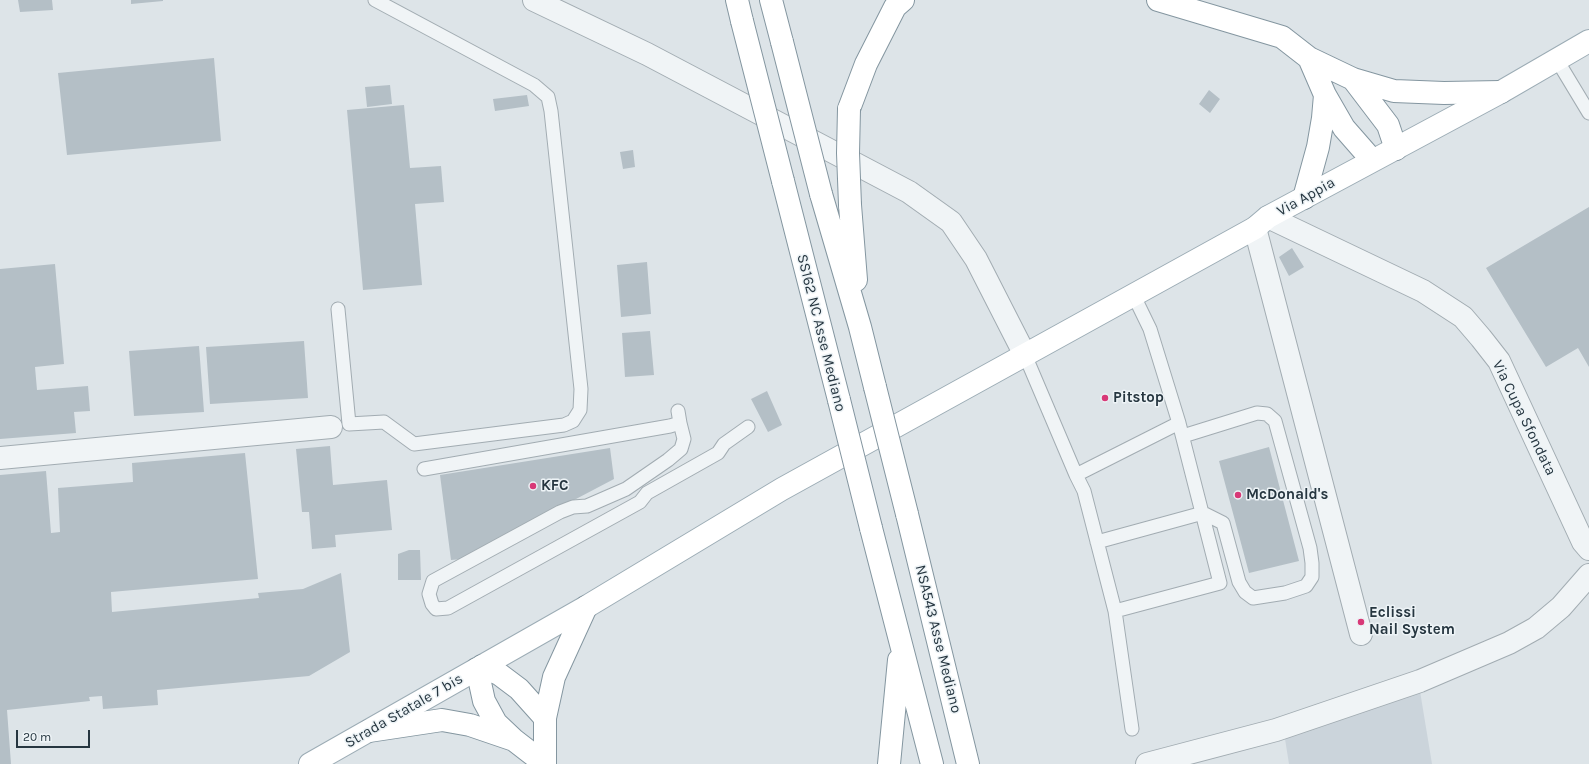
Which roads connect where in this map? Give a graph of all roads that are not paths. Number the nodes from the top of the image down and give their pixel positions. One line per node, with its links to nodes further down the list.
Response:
1 (375, 0): 19 (lane)
2 (534, 0): 21 (street)
3 (737, 0): 36 (main road, SS162 NC Asse Mediano, bridge)
4 (771, 0): 20 (main road, bridge)
5 (903, 0): 20 (main road, bridge)
6 (1158, 0): 8 (main road)
7 (1589, 41): 9 (main road, Via Appia)
8 (1309, 58): 10 (main road); 12 (main road)
9 (1557, 60): 11 (main road, Via Appia); 13 (lane)
10 (1353, 79): 11 (main road); 14 (main road)
11 (1501, 92): 14 (main road, Via Appia)
12 (1325, 95): 15 (main road); 16 (main road)
13 (1589, 113)
14 (1396, 149): 15 (main road, Via Appia)
15 (1372, 160): 16 (main road, Via Appia)
16 (1304, 198): 17 (main road, Via Appia)
17 (1261, 223): 18 (main road, Via Appia); 31 (street, Via Cupa Sfondata); 35 (street)
18 (1133, 294): 21 (main road, Via Appia); 22 (lane)
19 (338, 309)
20 (860, 327): 46 (main road, NSA543 Asse Mediano, bridge)
21 (1025, 355): 28 (lane); 33 (main road, Via Appia)
22 (1179, 423): 25 (lane); 28 (lane)
23 (331, 427): 26 (street)
24 (748, 427): 27 (lane)
25 (1183, 436): 29 (lane); 29 (lane)
26 (0, 458)
27 (424, 469)
28 (1076, 475): 30 (lane)
29 (1203, 513): 30 (lane); 34 (lane)
30 (1097, 542): 34 (lane)
31 (1589, 549)
32 (1589, 575): 47 (street)
33 (586, 607): 37 (main road, Strada Statale 7 bis); 38 (main road)
34 (1115, 610): 39 (lane)
35 (1361, 634)
36 (900, 645): 44 (main road); 45 (main road)
37 (480, 668): 38 (main road); 40 (main road, Strada Statale 7 bis); 41 (main road)
38 (545, 718): 43 (main road)
39 (1132, 729)
40 (369, 731): 41 (main road); 42 (main road, Strada Statale 7 bis)
41 (514, 740): 43 (main road)
42 (310, 764)
43 (545, 764)
44 (889, 764)
45 (932, 764)
46 (968, 764)
47 (1147, 764)

